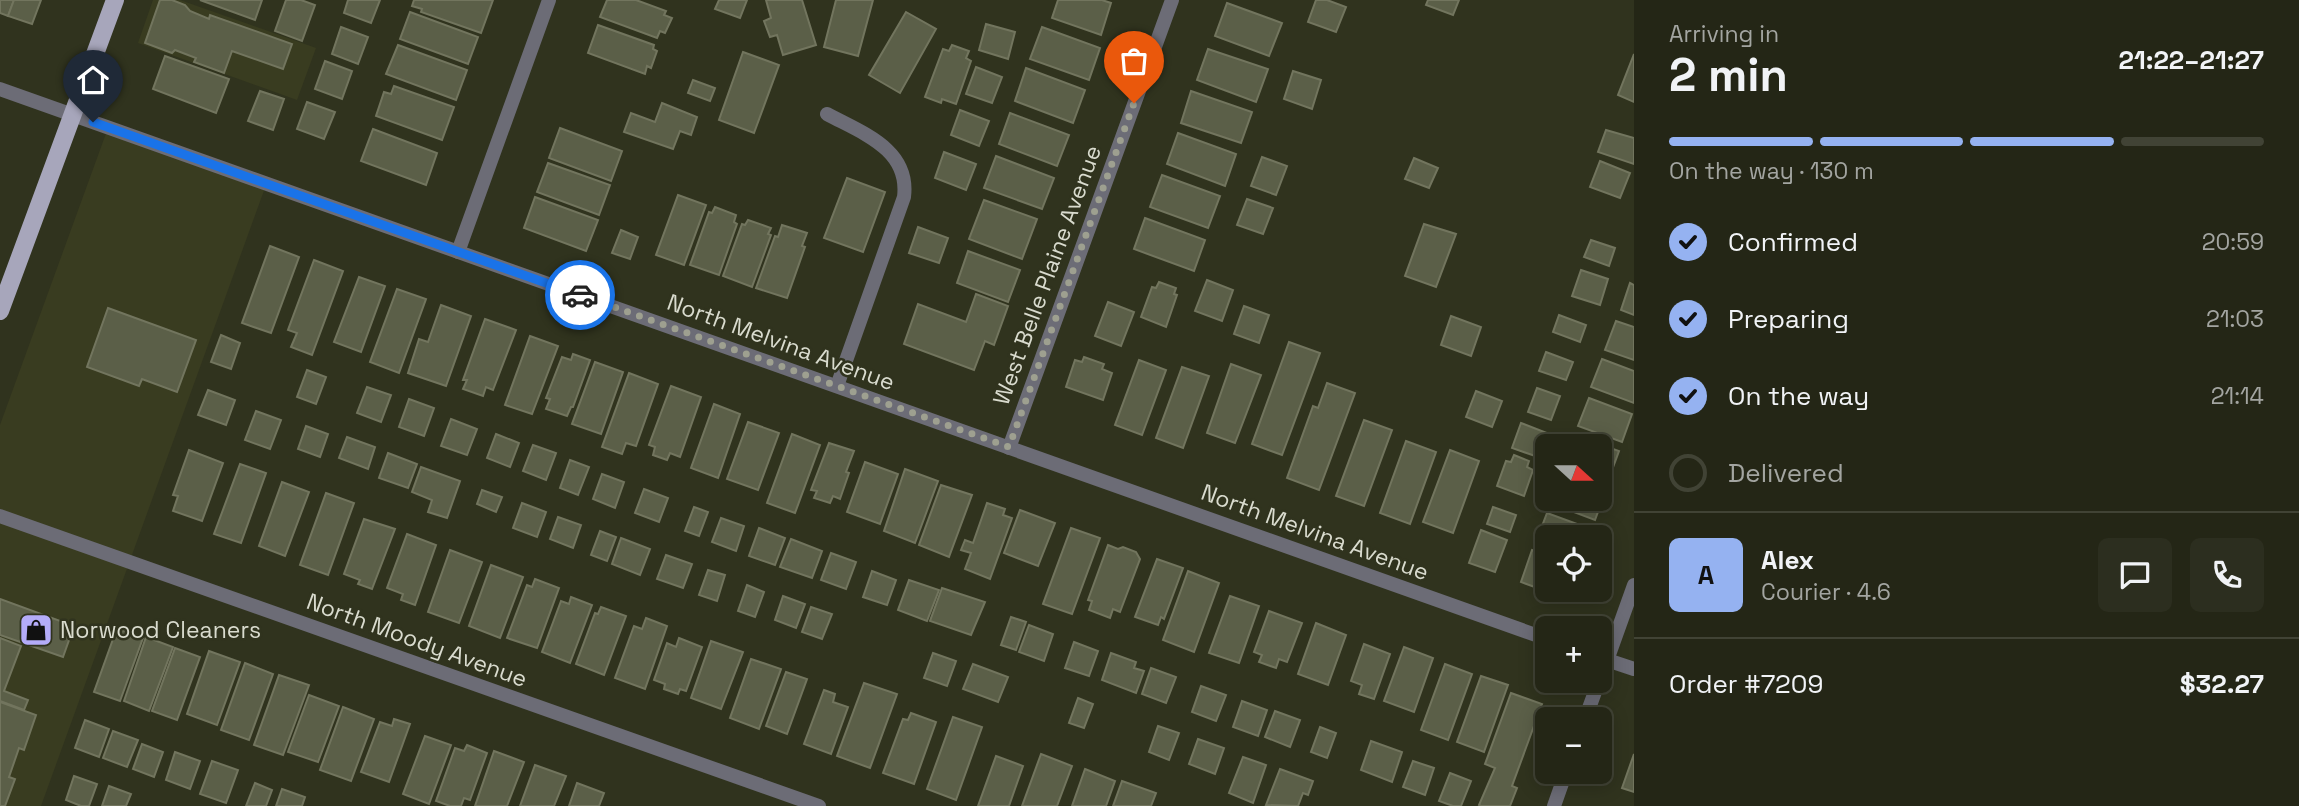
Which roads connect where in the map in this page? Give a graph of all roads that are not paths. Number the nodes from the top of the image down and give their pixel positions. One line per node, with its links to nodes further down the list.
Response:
1 (115, 0): 6 (main road)
2 (549, 0): 7 (street)
3 (1172, 0): 10 (street, West Belle Plaine Avenue)
4 (0, 89): 6 (street, North Melvina Avenue)
5 (827, 114): 9 (street)
6 (74, 115): 7 (street, North Melvina Avenue); 8 (main road)
7 (458, 252): 9 (street, North Melvina Avenue)
8 (0, 311)
9 (836, 386): 10 (street, North Melvina Avenue)
10 (1009, 447): 13 (street, North Melvina Avenue)
11 (0, 516): 18 (street, North Moody Avenue)
12 (1634, 585): 14 (street)
13 (1535, 635)
14 (1612, 637)
15 (1612, 661): 16 (street)
16 (1634, 669)
17 (1562, 784): 19 (street)
18 (819, 806)
19 (1554, 806)

